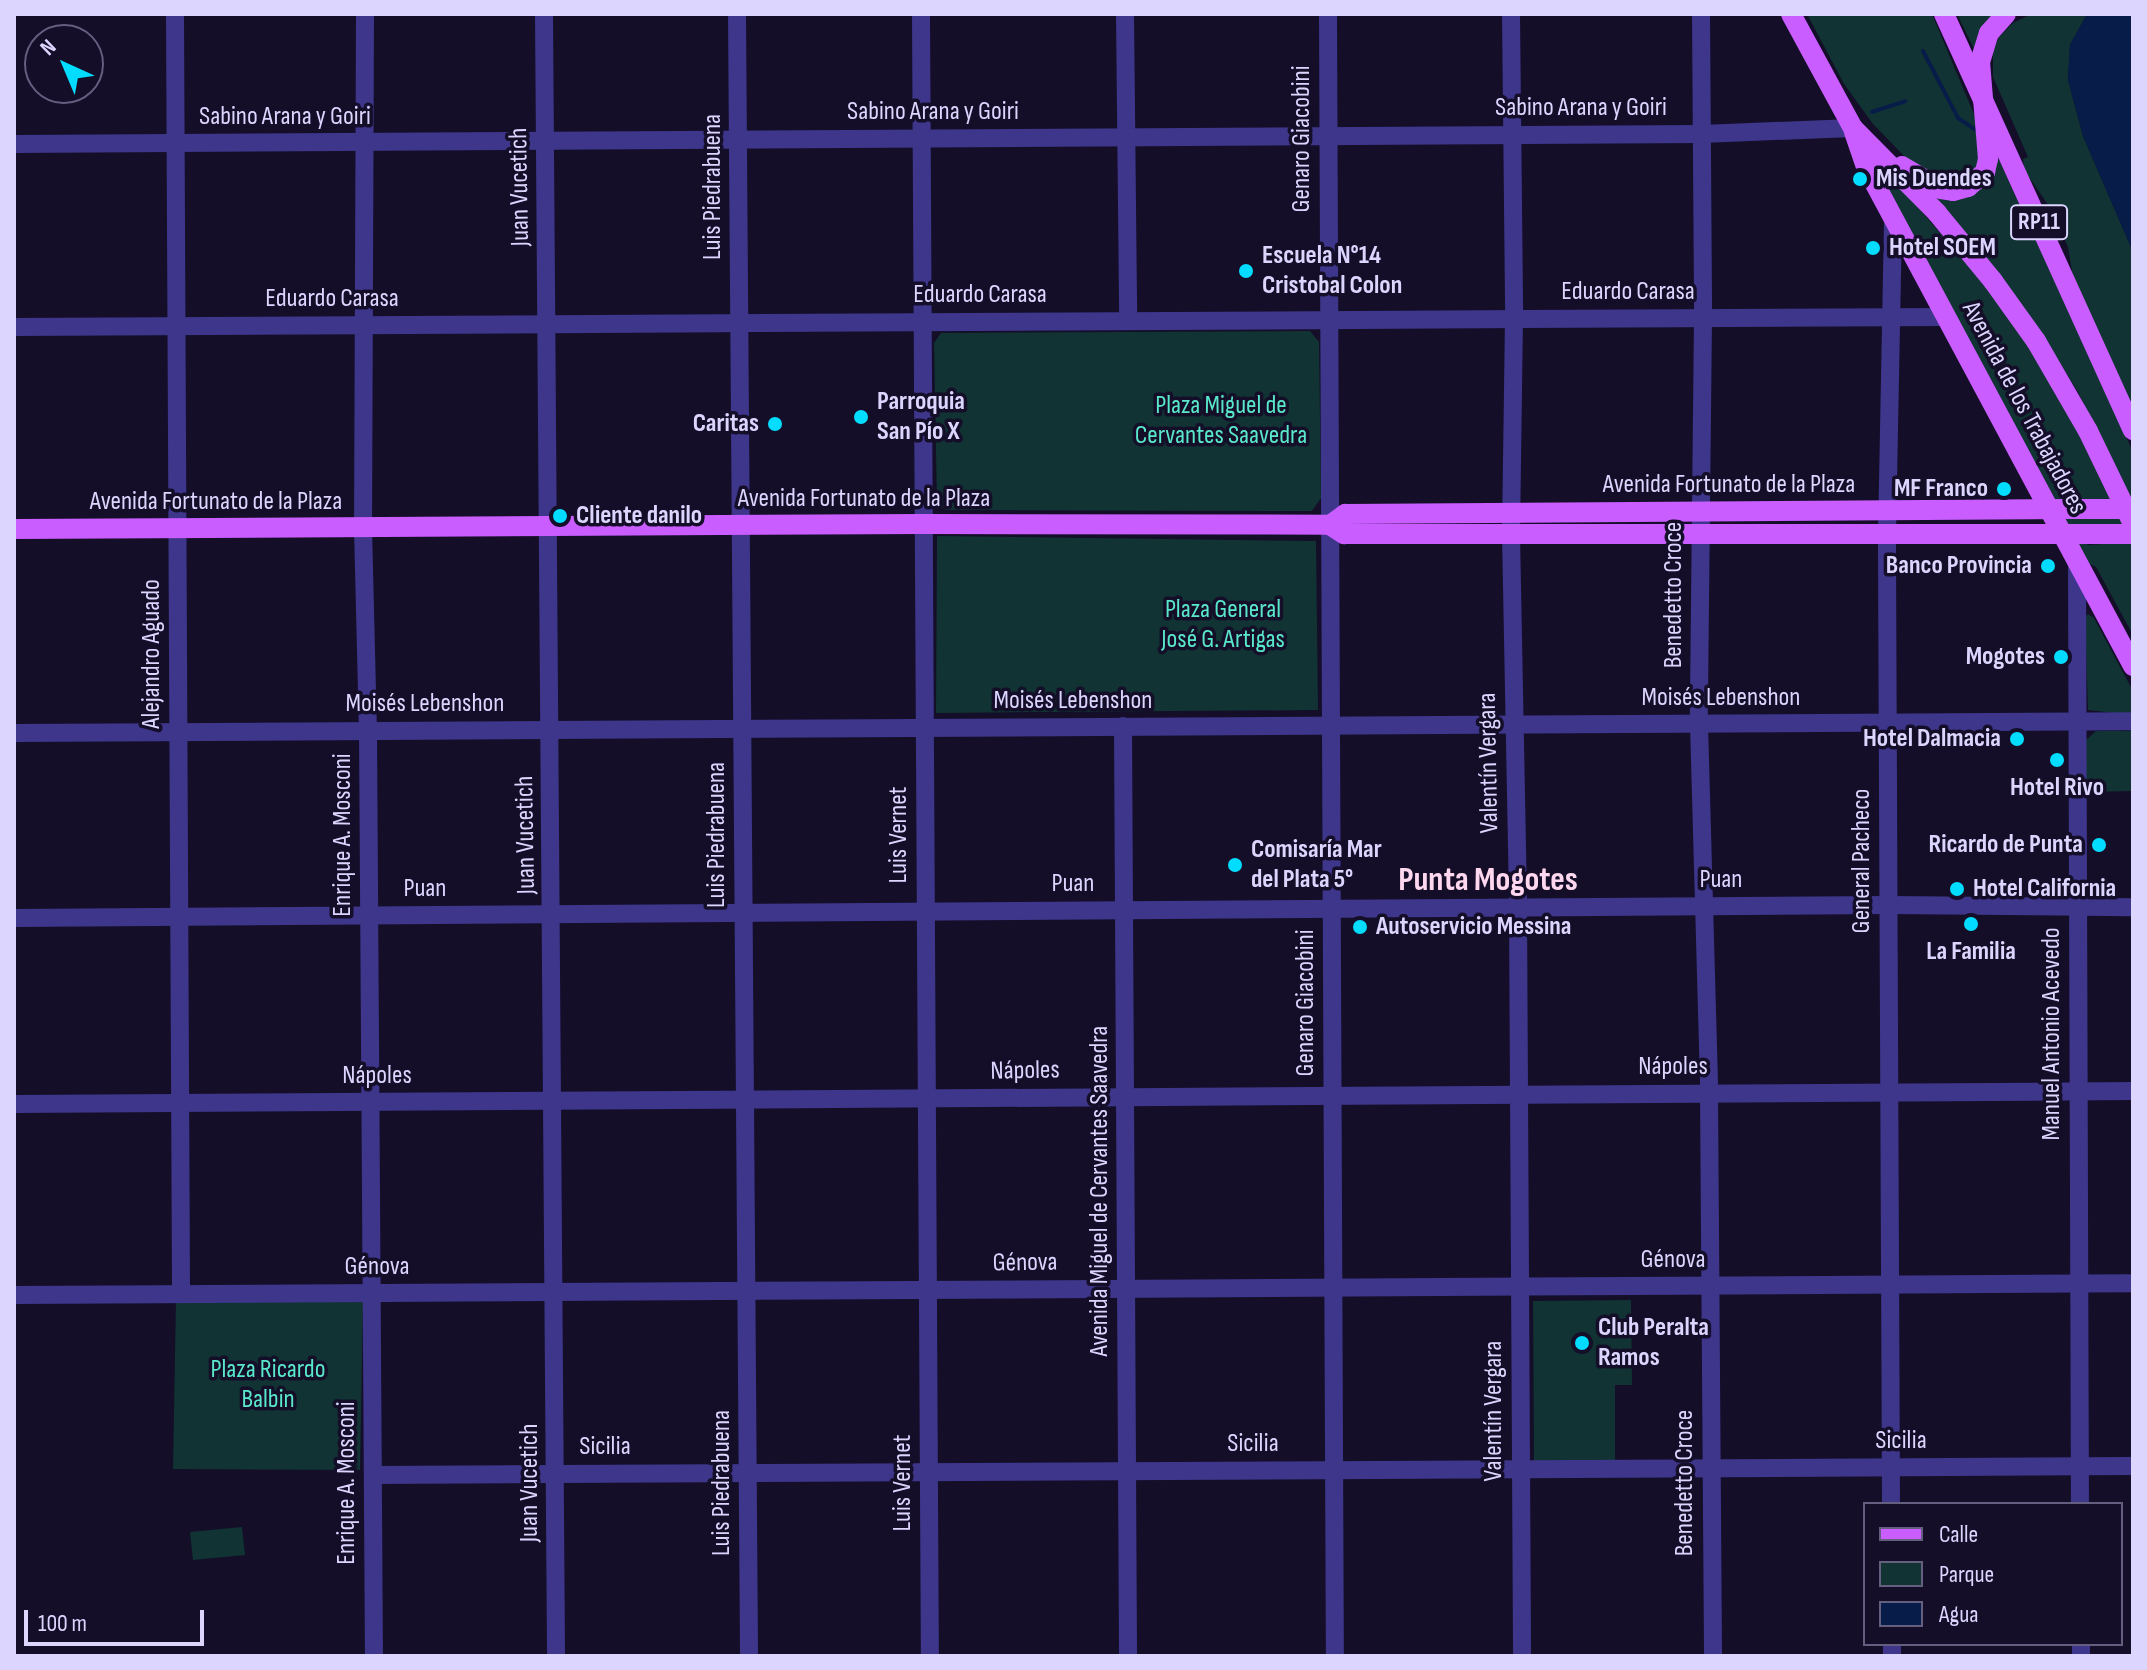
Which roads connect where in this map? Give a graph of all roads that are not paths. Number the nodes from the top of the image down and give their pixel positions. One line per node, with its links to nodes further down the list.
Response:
1 (175, 14): 23 (street, Alejandro Aguado)
2 (365, 14): 22 (street, Enrique A. Mosconi)
3 (544, 14): 21 (street, Juan Vucetich)
4 (737, 14): 20 (street, Luis Piedrabuena)
5 (921, 14): 19 (street, Luis Vernet)
6 (1125, 14): 18 (street)
7 (1328, 14): 17 (street, Genaro Giacobini)
8 (1511, 14): 16 (street, Valentín Vergara)
9 (1701, 14): 15 (street, Benedetto Croce)
10 (1791, 14): 14 (main road, Avenida de los Trabajadores / RP11)
11 (1944, 14): 13 (main road, RP11)
12 (2006, 14): 13 (main road)
13 (1983, 99): 25 (main road); 39 (main road, RP11)
14 (1853, 128): 15 (street, Sabino Arana y Goiri); 25 (main road, Avenida de los Trabajadores / RP11); 26 (main road, Avenida de los Trabajadores)
15 (1702, 134): 16 (street, Sabino Arana y Goiri); 27 (street, Benedetto Croce)
16 (1513, 135): 17 (street, Sabino Arana y Goiri); 29 (street, Valentín Vergara)
17 (1328, 136): 18 (street, Sabino Arana y Goiri); 31 (street, Genaro Giacobini)
18 (1126, 137): 19 (street, Sabino Arana y Goiri); 32 (street)
19 (921, 139): 20 (street, Sabino Arana y Goiri); 33 (street, Luis Vernet)
20 (739, 140): 21 (street, Sabino Arana y Goiri); 34 (street, Luis Piedrabuena)
21 (545, 141): 22 (street, Sabino Arana y Goiri); 35 (street, Juan Vucetich)
22 (365, 142): 23 (street, Sabino Arana y Goiri); 36 (street, Enrique A. Mosconi)
23 (176, 143): 24 (street, Sabino Arana y Goiri); 37 (street, Alejandro Aguado)
24 (14, 144)
25 (1885, 157): 46 (main road, Avenida de los Trabajadores / RP11)
26 (1893, 217): 28 (main road, Avenida de los Trabajadores); 30 (street, General Pacheco)
27 (1703, 317): 29 (street, Eduardo Carasa); 30 (street, Eduardo Carasa); 43 (street, Benedetto Croce)
28 (1947, 317): 30 (street, Eduardo Carasa); 40 (main road, Avenida de los Trabajadores)
29 (1514, 318): 31 (street, Eduardo Carasa); 44 (street, Valentín Vergara)
30 (1889, 318): 42 (street, General Pacheco)
31 (1329, 319): 32 (street, Eduardo Carasa); 47 (street, Genaro Giacobini)
32 (1128, 320): 33 (street, Eduardo Carasa)
33 (922, 322): 34 (street, Eduardo Carasa); 45 (street, Luis Vernet)
34 (740, 323): 35 (street, Eduardo Carasa); 48 (street, Luis Piedrabuena)
35 (547, 324): 36 (street, Eduardo Carasa); 51 (street, Juan Vucetich)
36 (366, 325): 37 (street, Eduardo Carasa); 50 (street, Enrique A. Mosconi)
37 (176, 326): 38 (street, Eduardo Carasa); 49 (street, Alejandro Aguado)
38 (14, 327)
39 (2133, 430)
40 (2058, 509): 41 (main road, Avenida Fortunato de la Plaza, bridge); 42 (main road, Avenida Fortunato de la Plaza); 55 (main road, Avenida de los Trabajadores)
41 (2133, 509)
42 (1887, 510): 43 (main road, Avenida Fortunato de la Plaza); 54 (street, General Pacheco)
43 (1700, 511): 44 (main road, Avenida Fortunato de la Plaza); 53 (street, Benedetto Croce)
44 (1511, 523): 47 (main road, Avenida Fortunato de la Plaza); 53 (main road, Avenida Fortunato de la Plaza); 61 (street, Valentín Vergara)
45 (923, 524): 47 (main road, Avenida Fortunato de la Plaza); 48 (main road, Avenida Fortunato de la Plaza); 66 (street, Luis Vernet)
46 (2133, 524)
47 (1330, 525): 64 (street, Genaro Giacobini)
48 (740, 526): 51 (main road, Avenida Fortunato de la Plaza); 67 (street, Luis Piedrabuena)
49 (177, 528): 50 (main road, Avenida Fortunato de la Plaza); 52 (main road, Avenida Fortunato de la Plaza); 70 (street, Alejandro Aguado)
50 (363, 528): 51 (main road, Avenida Fortunato de la Plaza); 69 (street, Enrique A. Mosconi)
51 (549, 528): 68 (street, Juan Vucetich)
52 (14, 529)
53 (1700, 534): 54 (main road, Avenida Fortunato de la Plaza); 63 (street, Benedetto Croce)
54 (1887, 534): 55 (main road, Avenida Fortunato de la Plaza); 62 (street, General Pacheco)
55 (2061, 534): 56 (main road, Avenida Fortunato de la Plaza); 57 (main road, Avenida de los Trabajadores)
56 (2133, 534)
57 (2077, 564): 58 (main road, Avenida de los Trabajadores); 59 (street, Manuel Antonio Acevedo)
58 (2133, 666)
59 (2077, 721): 60 (street, Moisés Lebenshon); 62 (street, Moisés Lebenshon); 75 (street, Manuel Antonio Acevedo)
60 (2133, 721)
61 (1515, 723): 63 (street, Moisés Lebenshon); 64 (street, Moisés Lebenshon); 74 (street, Valentín Vergara)
62 (1888, 723): 63 (street, Moisés Lebenshon); 72 (street, General Pacheco)
63 (1699, 724): 73 (street, Benedetto Croce)
64 (1331, 725): 65 (street, Moisés Lebenshon); 77 (street, Genaro Giacobini)
65 (1123, 726): 66 (street, Moisés Lebenshon); 78 (street, Avenida Miguel de Cervantes Saavedra)
66 (925, 727): 67 (street, Moisés Lebenshon); 79 (street, Luis Vernet)
67 (743, 728): 68 (street, Moisés Lebenshon); 80 (street, Luis Piedrabuena)
68 (551, 730): 69 (street, Moisés Lebenshon); 81 (street, Juan Vucetich)
69 (368, 731): 70 (street, Moisés Lebenshon); 82 (street, Enrique A. Mosconi)
70 (178, 732): 71 (street, Moisés Lebenshon); 83 (street, Alejandro Aguado)
71 (14, 733)
72 (1888, 905): 73 (street, Puan); 75 (street, Puan); 88 (street, General Pacheco)
73 (1703, 906): 74 (street, Puan); 87 (street, Benedetto Croce)
74 (1518, 907): 77 (street, Puan); 89 (street, Valentín Vergara)
75 (2077, 907): 76 (street, Puan); 85 (street, Manuel Antonio Acevedo)
76 (2133, 907)
77 (1331, 908): 78 (street, Puan); 90 (street, Genaro Giacobini)
78 (1124, 910): 79 (street, Puan); 91 (street, Avenida Miguel de Cervantes Saavedra)
79 (926, 911): 80 (street, Puan); 92 (street, Luis Vernet)
80 (744, 913): 81 (street, Puan); 93 (street, Luis Piedrabuena)
81 (553, 914): 82 (street, Puan); 94 (street, Juan Vucetich)
82 (370, 915): 83 (street, Puan); 95 (street, Enrique A. Mosconi)
83 (179, 917): 84 (street, Puan); 96 (street, Alejandro Aguado)
84 (14, 918)
85 (2077, 1090): 86 (street, Nápoles); 88 (street, Nápoles); 99 (street, Manuel Antonio Acevedo)
86 (2133, 1091)
87 (1709, 1093): 88 (street, Nápoles); 89 (street, Nápoles); 101 (street, Benedetto Croce)
88 (1890, 1093): 100 (street, General Pacheco)
89 (1519, 1094): 90 (street, Nápoles); 102 (street, Valentín Vergara)
90 (1332, 1095): 91 (street, Nápoles); 104 (street, Genaro Giacobini)
91 (1125, 1096): 92 (street, Nápoles); 103 (street, Avenida Miguel de Cervantes Saavedra)
92 (927, 1098): 93 (street, Nápoles); 105 (street, Luis Vernet)
93 (745, 1099): 94 (street, Nápoles); 106 (street, Luis Piedrabuena)
94 (554, 1100): 95 (street, Nápoles); 107 (street, Juan Vucetich)
95 (371, 1102): 96 (street, Nápoles); 108 (street, Enrique A. Mosconi)
96 (180, 1103): 97 (street, Nápoles); 109 (street, Alejandro Aguado)
97 (14, 1104)
98 (2133, 1283): 99 (street, Génova)
99 (2078, 1284): 100 (street, Génova); 111 (street, Manuel Antonio Acevedo)
100 (1890, 1285): 101 (street, Génova); 113 (street, General Pacheco)
101 (1710, 1286): 102 (street, Génova); 114 (street, Benedetto Croce)
102 (1520, 1287): 104 (street, Génova); 115 (street, Valentín Vergara)
103 (1126, 1288): 104 (street, Génova); 105 (street, Génova); 117 (street, Avenida Miguel de Cervantes Saavedra)
104 (1333, 1288): 116 (street, Genaro Giacobini)
105 (928, 1290): 106 (street, Génova); 118 (street, Luis Vernet)
106 (747, 1291): 107 (street, Génova); 120 (street, Luis Piedrabuena)
107 (555, 1292): 108 (street, Génova); 119 (street, Juan Vucetich)
108 (372, 1293): 109 (street, Génova); 121 (street, Enrique A. Mosconi)
109 (181, 1294): 110 (street, Génova)
110 (14, 1295)
111 (2080, 1466): 112 (street, Sicilia); 113 (street, Sicilia); 123 (street, Manuel Antonio Acevedo)
112 (2133, 1466)
113 (1891, 1467): 114 (street, Sicilia); 122 (street, General Pacheco)
114 (1711, 1468): 115 (street, Sicilia); 131 (street, Benedetto Croce)
115 (1521, 1469): 116 (street, Sicilia); 130 (street, Valentín Vergara)
116 (1334, 1470): 117 (street, Sicilia); 129 (street, Genaro Giacobini)
117 (1127, 1471): 118 (street, Sicilia); 128 (street, Avenida Miguel de Cervantes Saavedra)
118 (929, 1472): 120 (street, Sicilia); 127 (street, Luis Vernet)
119 (555, 1473): 120 (street, Sicilia); 121 (street, Sicilia); 125 (street, Juan Vucetich)
120 (748, 1473): 126 (street, Luis Piedrabuena)
121 (373, 1475): 124 (street, Enrique A. Mosconi)
122 (1891, 1502)
123 (2080, 1502)
124 (374, 1656)
125 (556, 1656)
126 (749, 1656)
127 (930, 1656)
128 (1128, 1656)
129 (1335, 1656)
130 (1522, 1656)
131 (1713, 1656)

